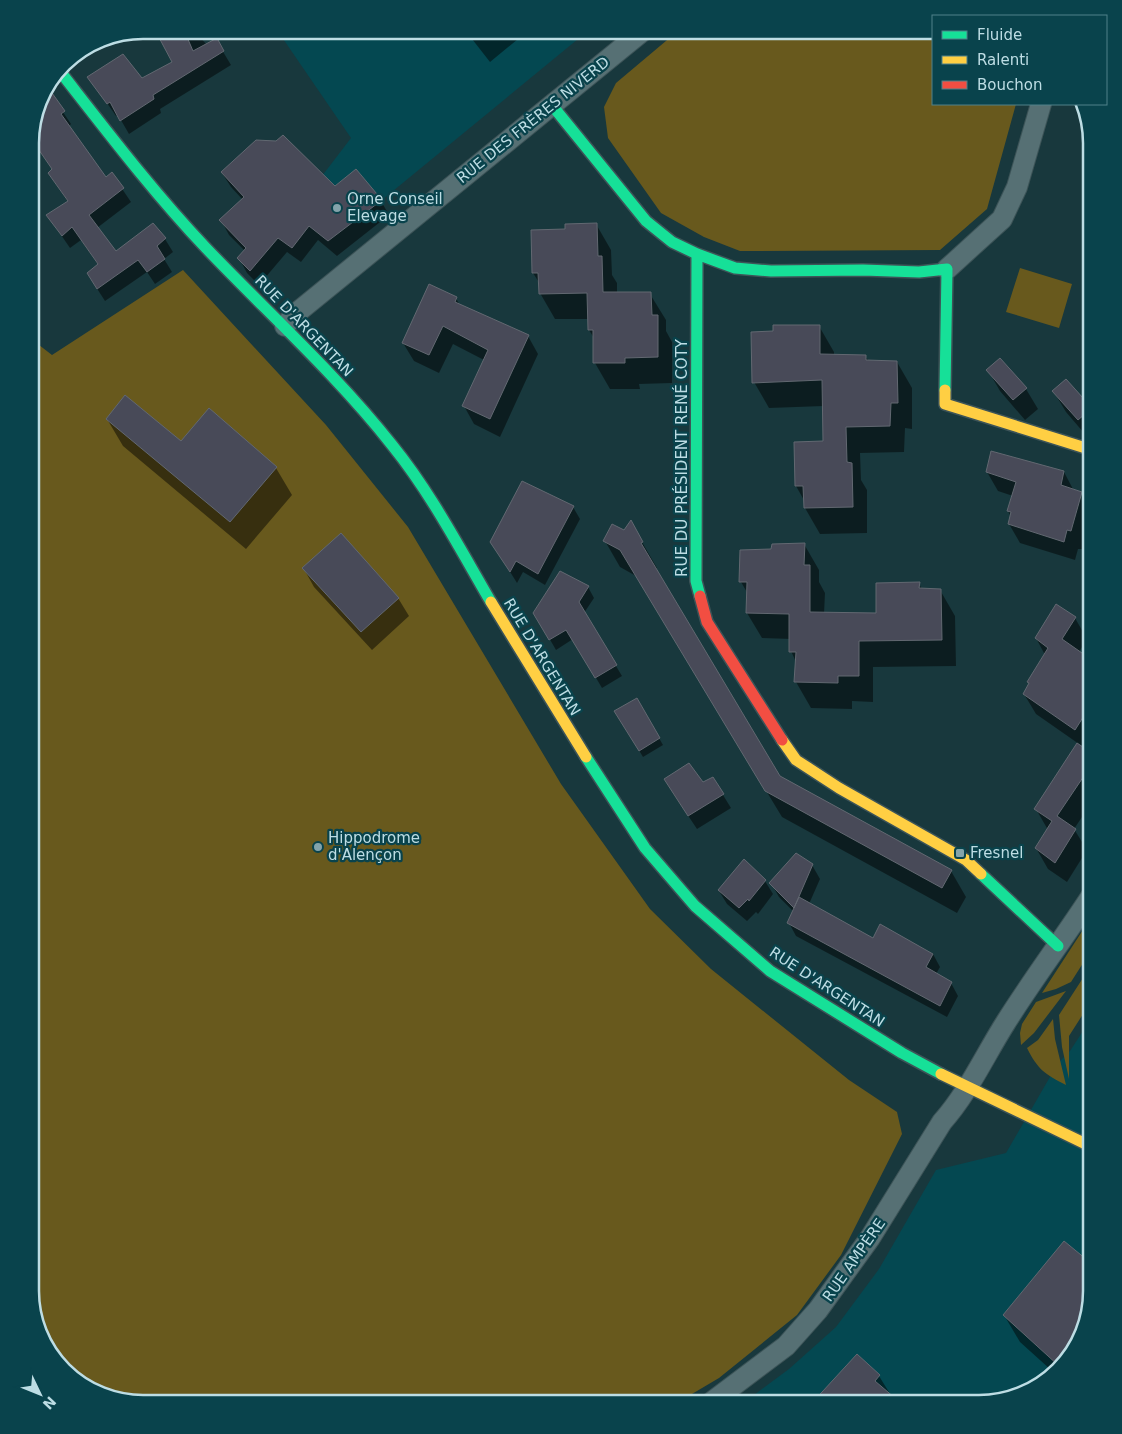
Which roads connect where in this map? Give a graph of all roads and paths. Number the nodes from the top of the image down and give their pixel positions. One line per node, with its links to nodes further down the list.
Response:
1 (633, 39): 3 (street, RUE DES FRÈRES NIVERD)
2 (64, 75): 7 (street, RUE D'ARGENTAN)
3 (552, 104): 5 (street); 7 (street, RUE DES FRÈRES NIVERD)
4 (1041, 105): 6 (street)
5 (697, 254): 6 (street); 10 (street, RUE DU PRÉSIDENT RENÉ COTY)
6 (947, 269): 8 (street)
7 (285, 326): 11 (street, RUE D'ARGENTAN)
8 (1083, 447)
9 (1083, 908): 10 (street, RUE AMPÈRE)
10 (1058, 946): 11 (street, RUE AMPÈRE)
11 (967, 1087): 12 (street, RUE D'ARGENTAN); 13 (street, RUE AMPÈRE)
12 (1083, 1143)
13 (721, 1395)

